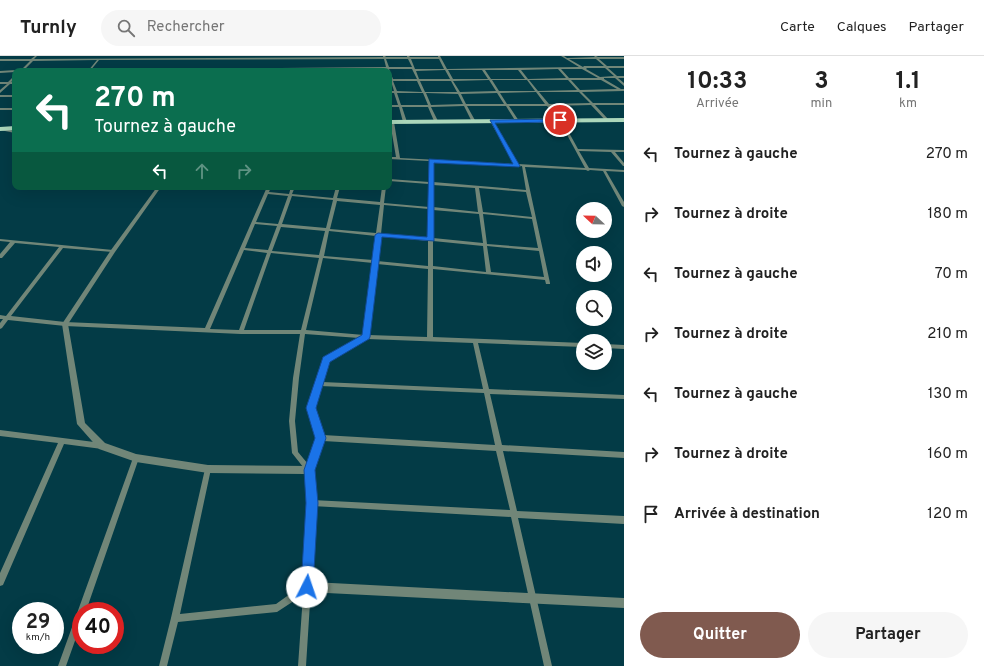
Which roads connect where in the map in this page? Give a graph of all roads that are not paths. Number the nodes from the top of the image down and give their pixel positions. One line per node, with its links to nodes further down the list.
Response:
1 (36, 56): 18 (street)
2 (100, 56): 19 (street)
3 (161, 56): 16 (street)
4 (562, 56): 15 (street)
5 (227, 57): 6 (street); 16 (street); 25 (street)
6 (290, 57): 7 (street); 26 (street)
7 (314, 57): 8 (street); 27 (street)
8 (337, 57): 9 (street); 28 (street)
9 (360, 57): 10 (street); 29 (street)
10 (384, 57): 11 (street); 30 (street)
11 (408, 57): 12 (street); 33 (street)
12 (440, 57): 37 (street)
13 (595, 57): 14 (street); 15 (street); 20 (street)
14 (623, 57)
15 (566, 58): 32 (street)
16 (159, 59): 19 (street); 24 (street)
17 (0, 60): 18 (street)
18 (32, 60): 19 (street); 22 (street)
19 (98, 60): 23 (street)
20 (606, 67): 21 (street); 32 (street); 40 (street)
21 (624, 67)
22 (24, 68)
23 (91, 68)
24 (154, 68)
25 (224, 68)
26 (289, 68)
27 (315, 68)
28 (338, 68)
29 (362, 68)
30 (388, 68)
31 (392, 68): 33 (street)
32 (584, 68): 36 (street); 42 (street)
33 (413, 69): 37 (street); 48 (street)
34 (483, 69): 35 (street); 37 (street); 47 (street)
35 (519, 69): 36 (street); 43 (street)
36 (559, 69): 44 (street)
37 (446, 70): 49 (street)
38 (0, 72): 39 (street)
39 (12, 72)
40 (616, 77): 41 (street); 42 (street); 53 (street)
41 (624, 77)
42 (602, 78): 44 (street); 54 (street)
43 (528, 79): 44 (street); 47 (street); 60 (street)
44 (569, 79): 61 (street)
45 (12, 80): 52 (street)
46 (392, 80): 48 (street)
47 (490, 80): 49 (street); 59 (street)
48 (418, 81): 49 (street); 58 (street)
49 (452, 81): 62 (street)
50 (392, 82): 57 (street)
51 (0, 83): 52 (street)
52 (9, 83): 55 (street)
53 (624, 85)
54 (623, 91): 61 (street)
55 (0, 92)
56 (392, 92): 57 (street)
57 (396, 92): 58 (street); 71 (street)
58 (423, 92): 62 (street); 72 (street)
59 (498, 92): 60 (street); 62 (street); 68 (street)
60 (537, 92): 61 (street); 69 (street)
61 (581, 92): 65 (street)
62 (458, 93): 67 (street)
63 (0, 96): 64 (street)
64 (12, 96)
65 (592, 104): 66 (street); 69 (street); 76 (street)
66 (624, 104)
67 (465, 105): 68 (street); 72 (street); 83 (street)
68 (506, 105): 69 (street); 80 (street)
69 (548, 105): 75 (street)
70 (392, 106): 71 (street)
71 (400, 106): 72 (street); 82 (street)
72 (429, 106): 78 (street)
73 (0, 109): 74 (street)
74 (12, 109)
75 (560, 120): 76 (main road); 80 (main road); 88 (street)
76 (607, 120): 77 (main road)
77 (624, 120)
78 (436, 121): 82 (main road); 83 (main road)
79 (492, 121): 80 (main road); 83 (main road); 95 (street)
80 (517, 121)
81 (392, 122): 82 (main road)
82 (405, 122)
83 (474, 122)
84 (12, 128): 85 (main road)
85 (0, 129): 86 (street)
86 (12, 131)
87 (392, 131): 92 (street)
88 (576, 150): 89 (street); 97 (street)
89 (612, 151): 90 (street); 94 (street)
90 (624, 151)
91 (392, 158): 92 (street)
92 (398, 159): 93 (street)
93 (431, 161): 95 (street); 101 (street)
94 (624, 165)
95 (517, 166): 96 (street)
96 (523, 166): 97 (street); 108 (street)
97 (588, 170): 98 (street)
98 (604, 170): 99 (street); 113 (street)
99 (624, 171)
100 (392, 180): 101 (street)
101 (431, 183): 102 (street); 114 (street)
102 (477, 187): 108 (street); 115 (street)
103 (158, 190): 127 (street)
104 (268, 190): 109 (street)
105 (292, 190): 110 (street)
106 (337, 190): 111 (street)
107 (384, 190): 112 (street)
108 (528, 191): 116 (street)
109 (267, 193): 110 (street); 117 (street)
110 (290, 195): 111 (street); 118 (street)
111 (335, 199): 112 (street); 119 (street)
112 (382, 204): 114 (street); 120 (street)
113 (624, 206)
114 (431, 208): 115 (street); 122 (street)
115 (480, 213): 116 (street); 124 (street)
116 (534, 218): 128 (street)
117 (254, 223): 118 (street); 126 (street)
118 (279, 226): 119 (street); 129 (street)
119 (327, 230): 120 (street); 131 (street)
120 (378, 235): 122 (street); 132 (street)
121 (0, 240): 123 (street)
122 (431, 240): 124 (street); 133 (street)
123 (14, 241): 125 (street); 130 (street)
124 (485, 245): 128 (street); 134 (street)
125 (62, 246): 127 (street); 136 (street)
126 (243, 249): 129 (street); 139 (street)
127 (113, 250): 137 (street)
128 (541, 250): 134 (street)
129 (270, 252): 131 (street); 140 (street)
130 (0, 257)
131 (321, 257): 132 (street); 141 (street)
132 (376, 262): 133 (street); 142 (street)
133 (431, 268): 134 (street); 143 (street)
134 (489, 274)
135 (0, 317): 136 (street)
136 (7, 318): 137 (street); 138 (street)
137 (65, 324): 139 (street); 154 (street)
138 (0, 327)
139 (207, 330): 140 (street)
140 (241, 332): 141 (street)
141 (303, 332): 142 (street); 159 (street)
142 (366, 337): 143 (street); 148 (street)
143 (430, 339): 144 (street)
144 (475, 341): 145 (street); 149 (street)
145 (576, 345)
146 (612, 346): 147 (street)
147 (624, 347)
148 (318, 384): 149 (street); 152 (street)
149 (486, 390): 150 (street); 155 (street)
150 (624, 397)
151 (0, 433): 153 (street)
152 (320, 438): 155 (street); 159 (street)
153 (62, 441): 154 (street); 163 (street)
154 (102, 446): 157 (street)
155 (499, 449): 156 (street); 161 (street)
156 (624, 455)
157 (136, 458): 158 (street); 166 (street)
158 (208, 470): 159 (street); 168 (street)
159 (309, 470): 160 (street)
160 (312, 503): 161 (street); 164 (street)
161 (514, 514): 162 (street); 165 (street)
162 (624, 520)
163 (0, 582)
164 (307, 587): 165 (street); 168 (street); 172 (street)
165 (533, 598): 167 (street); 173 (street)
166 (85, 602)
167 (624, 603)
168 (175, 618): 171 (street)
169 (72, 638): 170 (street)
170 (62, 666)
171 (163, 666)
172 (302, 666)
173 (548, 666)

